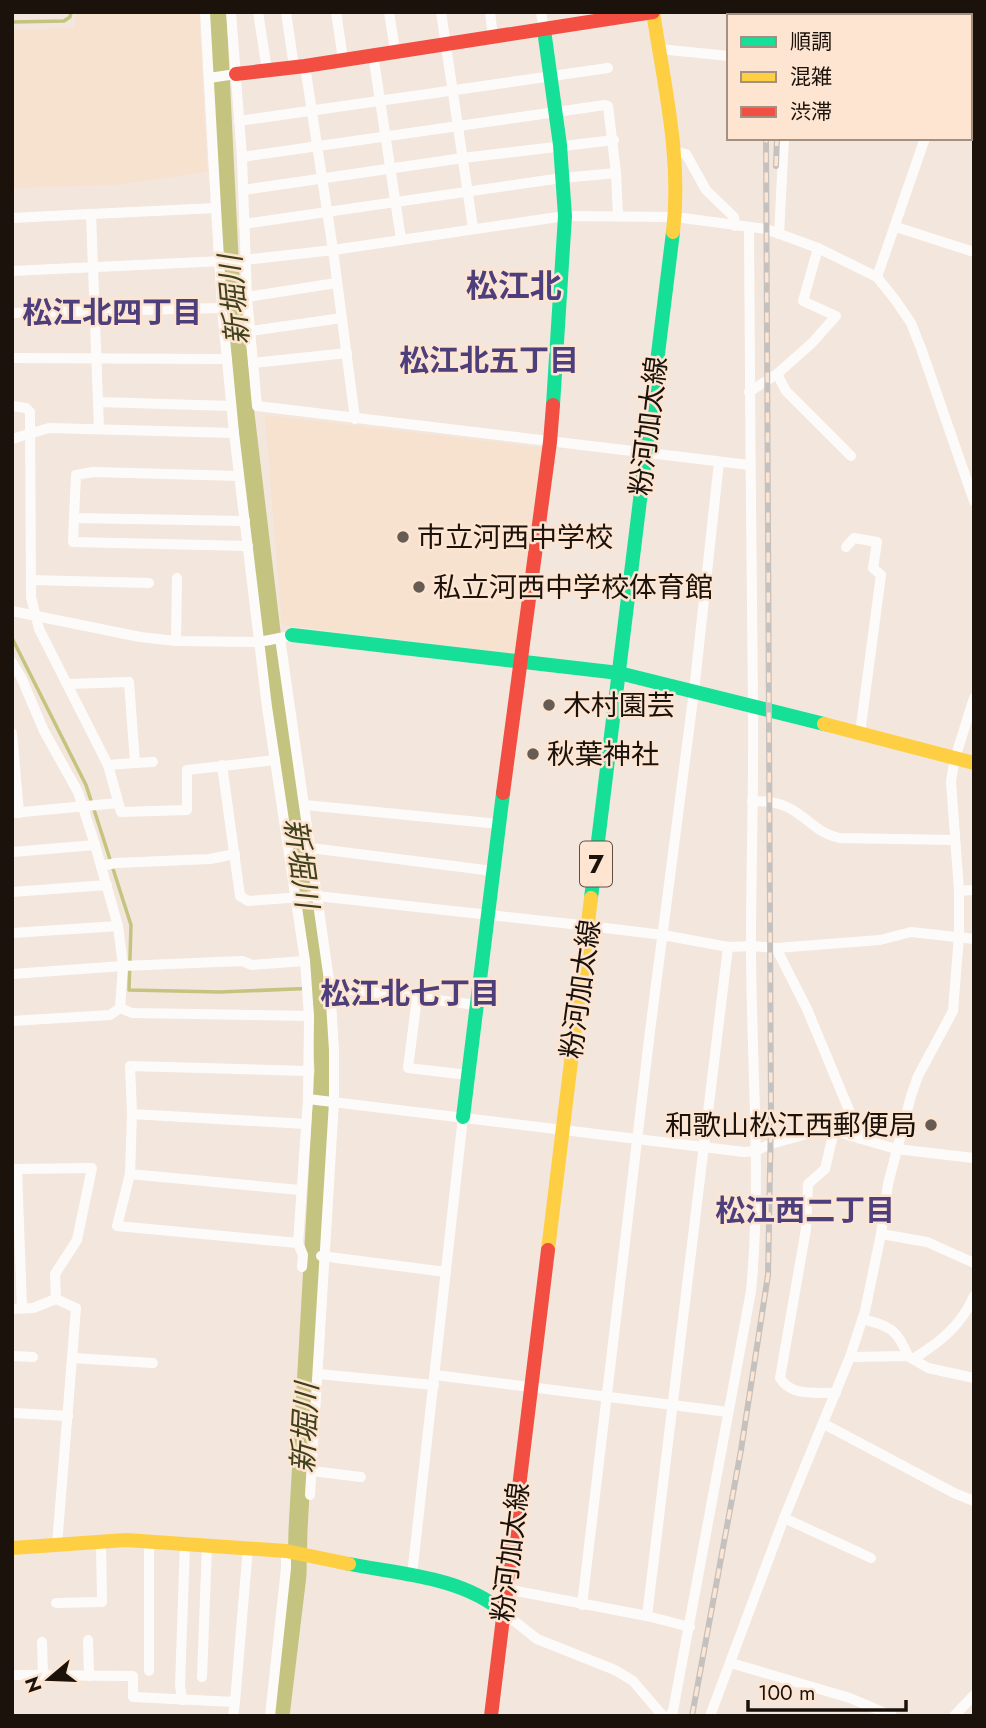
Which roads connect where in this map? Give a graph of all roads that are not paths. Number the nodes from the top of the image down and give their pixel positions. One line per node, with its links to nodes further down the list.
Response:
1 (205, 12): 24 (street)
2 (231, 12): 22 (street)
3 (258, 12): 21 (street)
4 (286, 12): 19 (street)
5 (336, 12): 18 (street)
6 (389, 12): 15 (street)
7 (441, 12): 13 (street)
8 (490, 12): 12 (street)
9 (541, 12): 11 (street)
10 (653, 12): 11 (street); 14 (street, 粉河加太線 / 7)
11 (544, 30): 12 (street); 23 (street)
12 (493, 37): 13 (street)
13 (445, 43): 15 (street); 25 (street)
14 (659, 49): 17 (street); 37 (street, 粉河加太線 / 7)
15 (395, 50): 16 (street)
16 (373, 54): 18 (street); 26 (street)
17 (727, 56)
18 (343, 59): 19 (street)
19 (299, 66): 21 (street); 27 (street)
20 (608, 68): 23 (street)
21 (267, 70): 22 (street)
22 (236, 74): 24 (street); 29 (street)
23 (550, 75): 25 (street); 28 (street)
24 (209, 78): 47 (street)
25 (453, 89): 26 (street); 30 (street)
26 (381, 100): 27 (street); 31 (street)
27 (312, 110): 29 (street); 35 (street)
28 (555, 110): 30 (street); 32 (street); 36 (street)
29 (239, 121): 38 (street)
30 (458, 125): 31 (street); 39 (street)
31 (386, 136): 35 (street); 40 (street)
32 (614, 140): 36 (street); 41 (street)
33 (785, 140): 59 (street)
34 (924, 140): 56 (street)
35 (318, 145): 38 (street); 43 (street)
36 (560, 145): 39 (street); 42 (street)
37 (674, 151): 52 (street, 粉河加太線 / 7); 55 (street)
38 (242, 157): 44 (street)
39 (463, 158): 40 (street); 45 (street)
40 (391, 170): 43 (street); 46 (street)
41 (616, 173): 42 (street); 51 (street)
42 (562, 178): 45 (street); 50 (street)
43 (323, 179): 44 (street); 48 (street)
44 (243, 190): 54 (street)
45 (467, 192): 46 (street); 57 (street)
46 (396, 203): 48 (street); 60 (street)
47 (216, 208): 49 (street); 65 (street)
48 (328, 212): 54 (street); 62 (street)
49 (90, 214): 53 (street); 66 (street)
50 (565, 216): 51 (street); 57 (street); 91 (street)
51 (618, 216): 52 (street)
52 (675, 217): 55 (street); 92 (street, 粉河加太線 / 7)
53 (12, 218)
54 (244, 224): 64 (street)
55 (735, 226): 58 (street)
56 (896, 227): 63 (street); 68 (street)
57 (472, 228): 60 (street)
58 (749, 228): 59 (street); 82 (street)
59 (779, 234): 61 (street)
60 (401, 239): 62 (street)
61 (818, 248): 68 (street); 81 (street)
62 (334, 250): 64 (street); 69 (street)
63 (974, 252)
64 (244, 260): 65 (street); 70 (street)
65 (218, 261): 66 (street); 71 (street)
66 (92, 267): 67 (street); 72 (street)
67 (12, 271)
68 (877, 277): 97 (street)
69 (336, 283): 70 (street); 74 (street)
70 (247, 297): 75 (street)
71 (222, 308): 72 (street); 79 (street)
72 (94, 311): 73 (street); 78 (street)
73 (12, 313)
74 (342, 318): 75 (street); 76 (street)
75 (250, 331): 80 (street)
76 (347, 353): 80 (street); 86 (street)
77 (12, 358): 78 (street)
78 (96, 358): 79 (street); 83 (street)
79 (227, 359): 85 (street)
80 (253, 363): 86 (street)
81 (777, 374): 82 (street); 93 (street)
82 (749, 392): 95 (street)
83 (98, 402): 85 (street); 87 (street)
84 (12, 406): 88 (street)
85 (231, 406): 89 (street)
86 (355, 419): 91 (street)
87 (99, 429): 88 (street); 89 (street)
88 (30, 433): 90 (street); 103 (street)
89 (234, 433): 96 (street)
90 (12, 439)
91 (550, 442): 92 (street); 111 (street)
92 (644, 453): 94 (street); 112 (street, 粉河加太線 / 7)
93 (851, 456)
94 (719, 462): 95 (street); 114 (street)
95 (749, 465): 116 (street)
96 (239, 476): 98 (street); 99 (street)
97 (974, 501)
98 (74, 518): 99 (street); 100 (street)
99 (245, 522): 100 (street)
100 (248, 546): 109 (street)
101 (846, 547): 118 (street)
102 (177, 578): 108 (street)
103 (31, 580): 104 (street); 106 (street)
104 (149, 583)
105 (12, 611): 106 (street)
106 (34, 615): 108 (street); 113 (street)
107 (286, 637): 109 (street); 111 (street); 130 (street)
108 (177, 641): 109 (street)
109 (260, 642): 120 (street)
110 (12, 662): 129 (street)
111 (522, 662): 112 (street); 132 (street)
112 (619, 673): 114 (street); 148 (street, 粉河加太線 / 7)
113 (68, 684): 122 (street); 124 (street)
114 (694, 691): 116 (street); 150 (street)
115 (974, 698): 119 (street)
116 (753, 705): 118 (street); 127 (street)
117 (12, 733): 126 (street)
118 (860, 733): 119 (street)
119 (956, 758): 123 (street); 133 (street)
120 (275, 760): 125 (street); 145 (street)
121 (153, 762): 122 (street)
122 (135, 763): 124 (street)
123 (974, 763)
124 (108, 765): 128 (street)
125 (222, 765): 128 (street); 137 (street)
126 (14, 767): 131 (street)
127 (752, 801): 133 (street); 153 (street)
128 (118, 803): 129 (street)
129 (83, 805): 131 (street); 134 (street)
130 (304, 805): 132 (street); 135 (street)
131 (16, 813)
132 (499, 824): 139 (street)
133 (955, 840): 142 (street)
134 (95, 845): 136 (street); 138 (street)
135 (311, 848): 139 (street); 144 (street)
136 (12, 852)
137 (234, 855): 138 (street); 145 (street)
138 (101, 866): 140 (street)
139 (493, 871): 146 (street)
140 (107, 885): 143 (street); 147 (street)
141 (974, 890): 142 (street)
142 (959, 891): 151 (street)
143 (12, 892)
144 (317, 895): 145 (street); 146 (street); 159 (street)
145 (296, 897): 156 (street)
146 (487, 914): 148 (street); 161 (street)
147 (118, 926): 149 (street); 157 (street)
148 (589, 926): 150 (street); 172 (street, 粉河加太線 / 7)
149 (12, 933)
150 (663, 935): 154 (street); 174 (street)
151 (959, 936): 152 (street); 155 (street); 177 (street)
152 (974, 940)
153 (751, 946): 154 (street); 155 (street); 178 (street)
154 (728, 947): 176 (street)
155 (776, 948): 175 (street)
156 (304, 961): 157 (street); 163 (street)
157 (122, 966): 158 (street); 162 (street)
158 (12, 974)
159 (330, 987): 160 (street); 168 (street)
160 (417, 998): 161 (street); 166 (street)
161 (477, 1005): 166 (street)
162 (120, 1008): 163 (street); 164 (street)
163 (309, 1016): 165 (street)
164 (12, 1021)
165 (309, 1071): 167 (street); 169 (street)
166 (468, 1075): 170 (street)
167 (311, 1099): 168 (street); 171 (street)
168 (331, 1101): 170 (street); 185 (street)
169 (132, 1114): 171 (street); 181 (street)
170 (463, 1117): 172 (street); 188 (street)
171 (306, 1124): 182 (street)
172 (561, 1130): 174 (street); 203 (street, 粉河加太線 / 7)
173 (834, 1131): 175 (street); 178 (street); 204 (street)
174 (638, 1139): 176 (street); 205 (street)
175 (861, 1139): 177 (street)
176 (704, 1148): 178 (street); 206 (street)
177 (896, 1149): 179 (street); 183 (street)
178 (755, 1151): 207 (street)
179 (974, 1158)
180 (15, 1169): 190 (street); 191 (street)
181 (130, 1174): 182 (street); 184 (street)
182 (300, 1190): 184 (street)
183 (881, 1234): 186 (street); 193 (street)
184 (298, 1243): 187 (street)
185 (322, 1256): 188 (street); 200 (street)
186 (974, 1263)
187 (302, 1267)
188 (446, 1272): 202 (street)
189 (974, 1296): 192 (street)
190 (56, 1299): 191 (street); 197 (street)
191 (17, 1308)
192 (970, 1315): 198 (street)
193 (862, 1319): 196 (street); 198 (street)
194 (12, 1356): 195 (street)
195 (33, 1357)
196 (850, 1357): 198 (street); 204 (street)
197 (72, 1358): 199 (street); 209 (street)
198 (911, 1358): 201 (street)
199 (153, 1363)
200 (318, 1374): 202 (street); 211 (street)
201 (974, 1378)
202 (435, 1380): 203 (street); 225 (street)
203 (531, 1386): 205 (street); 226 (street, 粉河加太線 / 7)
204 (836, 1393): 210 (street)
205 (608, 1396): 206 (street); 228 (street)
206 (673, 1405): 207 (street); 230 (street)
207 (728, 1412): 231 (street)
208 (14, 1413): 209 (street)
209 (68, 1416): 219 (street)
210 (824, 1424): 214 (street); 215 (street)
211 (312, 1471): 212 (street); 213 (street)
212 (361, 1477)
213 (310, 1495)
214 (974, 1501)
215 (784, 1518): 224 (street); 234 (street)
216 (102, 1541): 217 (street); 219 (street); 227 (street)
217 (149, 1541): 218 (street); 235 (street)
218 (184, 1543): 220 (street); 241 (street)
219 (57, 1545): 222 (street)
220 (207, 1545): 221 (street); 239 (street)
221 (248, 1547): 223 (street); 242 (street)
222 (12, 1548)
223 (287, 1551): 225 (street); 244 (street)
224 (871, 1558)
225 (412, 1576): 229 (street)
226 (506, 1589): 228 (street); 229 (street, 粉河加太線 / 7)
227 (56, 1603)
228 (582, 1605): 230 (street)
229 (503, 1612): 245 (street, 粉河加太線 / 7); 246 (street)
230 (647, 1616): 231 (street)
231 (690, 1626): 247 (street)
232 (88, 1640): 238 (street)
233 (42, 1642): 237 (street)
234 (731, 1663): 248 (street); 249 (street)
235 (149, 1671)
236 (12, 1675): 237 (street)
237 (43, 1675): 238 (street)
238 (89, 1676): 241 (street)
239 (202, 1677)
240 (974, 1695): 250 (street)
241 (182, 1700): 242 (street)
242 (236, 1702): 243 (street)
243 (233, 1716)
244 (270, 1716)
245 (491, 1716)
246 (663, 1716)
247 (669, 1716)
248 (710, 1716)
249 (892, 1716)
250 (954, 1716)

